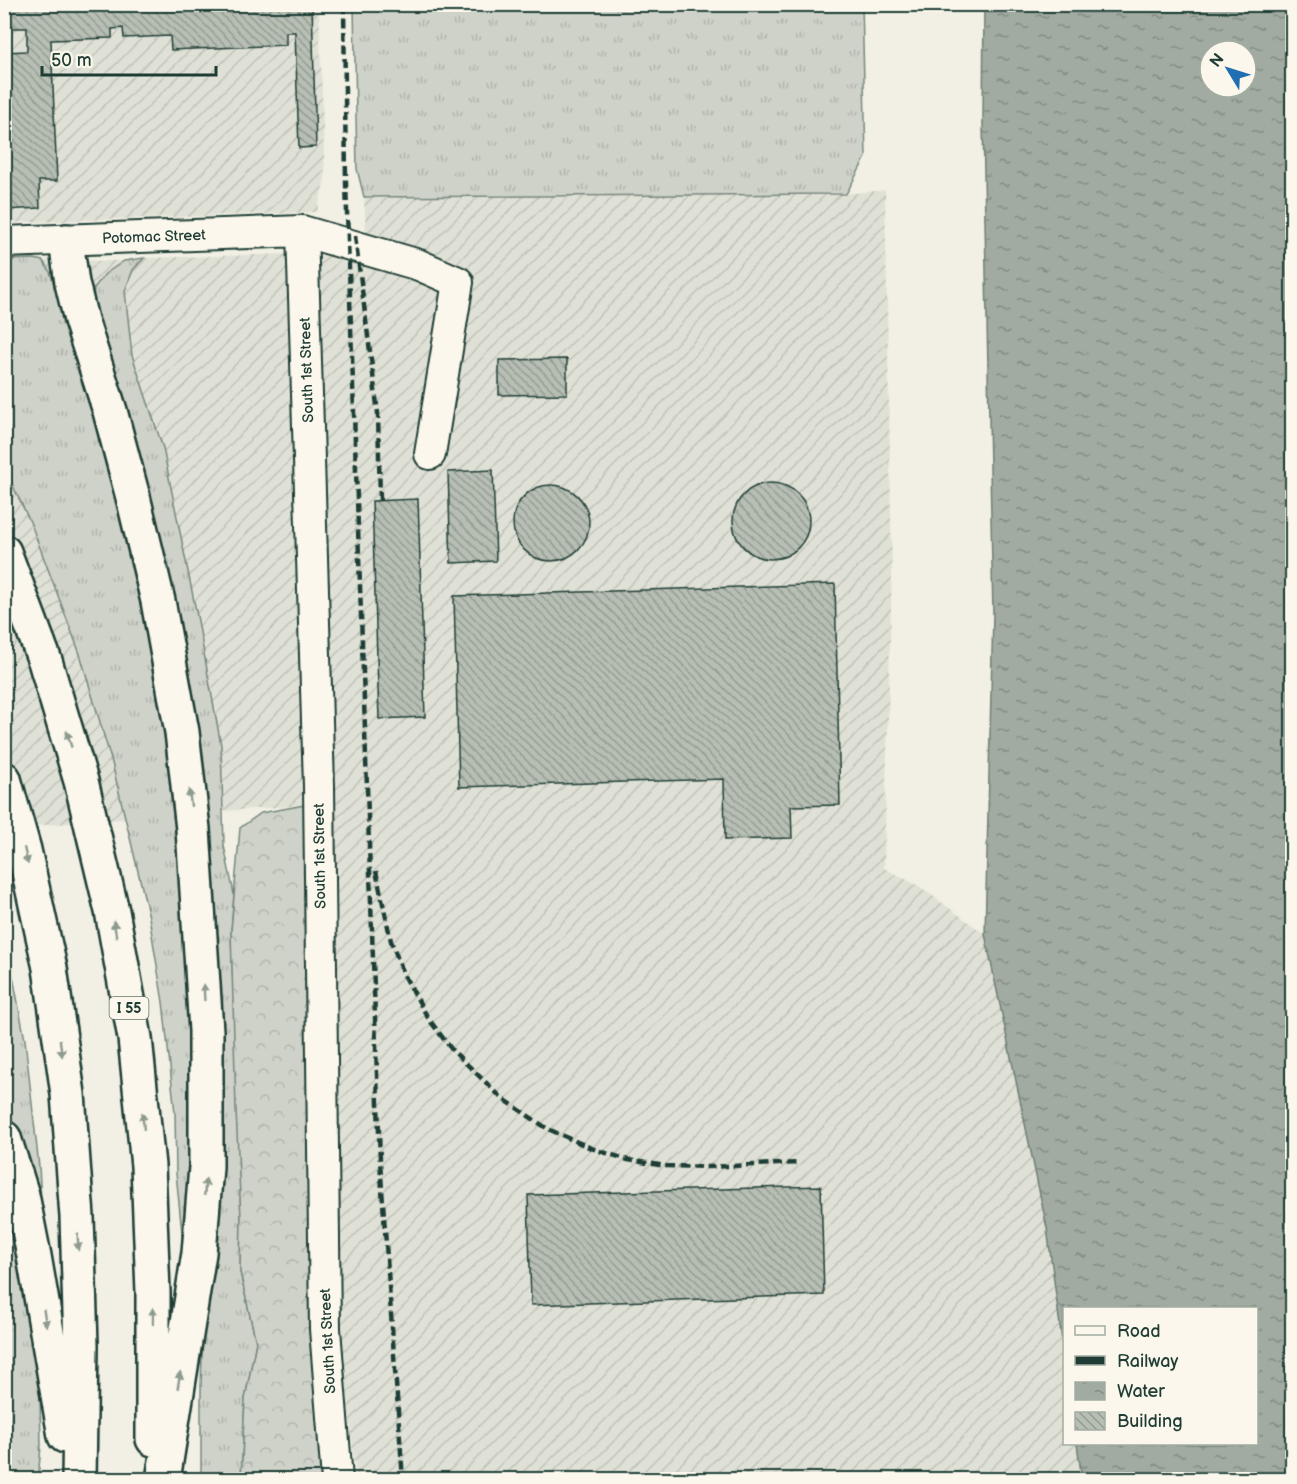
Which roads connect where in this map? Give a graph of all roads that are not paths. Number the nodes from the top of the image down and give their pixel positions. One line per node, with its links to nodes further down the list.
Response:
1 (303, 231): 2 (street, Potomac Street); 4 (street, Potomac Street); 12 (street, South 1st Street)
2 (66, 241): 3 (street, Potomac Street); 11 (highway, one-way to 2)
3 (4, 242)
4 (430, 454)
5 (4, 552): 10 (highway, I 55, one-way to 5)
6 (4, 779): 9 (highway, one-way to 9)
7 (4, 1138): 8 (highway, one-way to 8)
8 (72, 1479)
9 (79, 1479)
10 (153, 1479)
11 (163, 1479)
12 (337, 1479)

